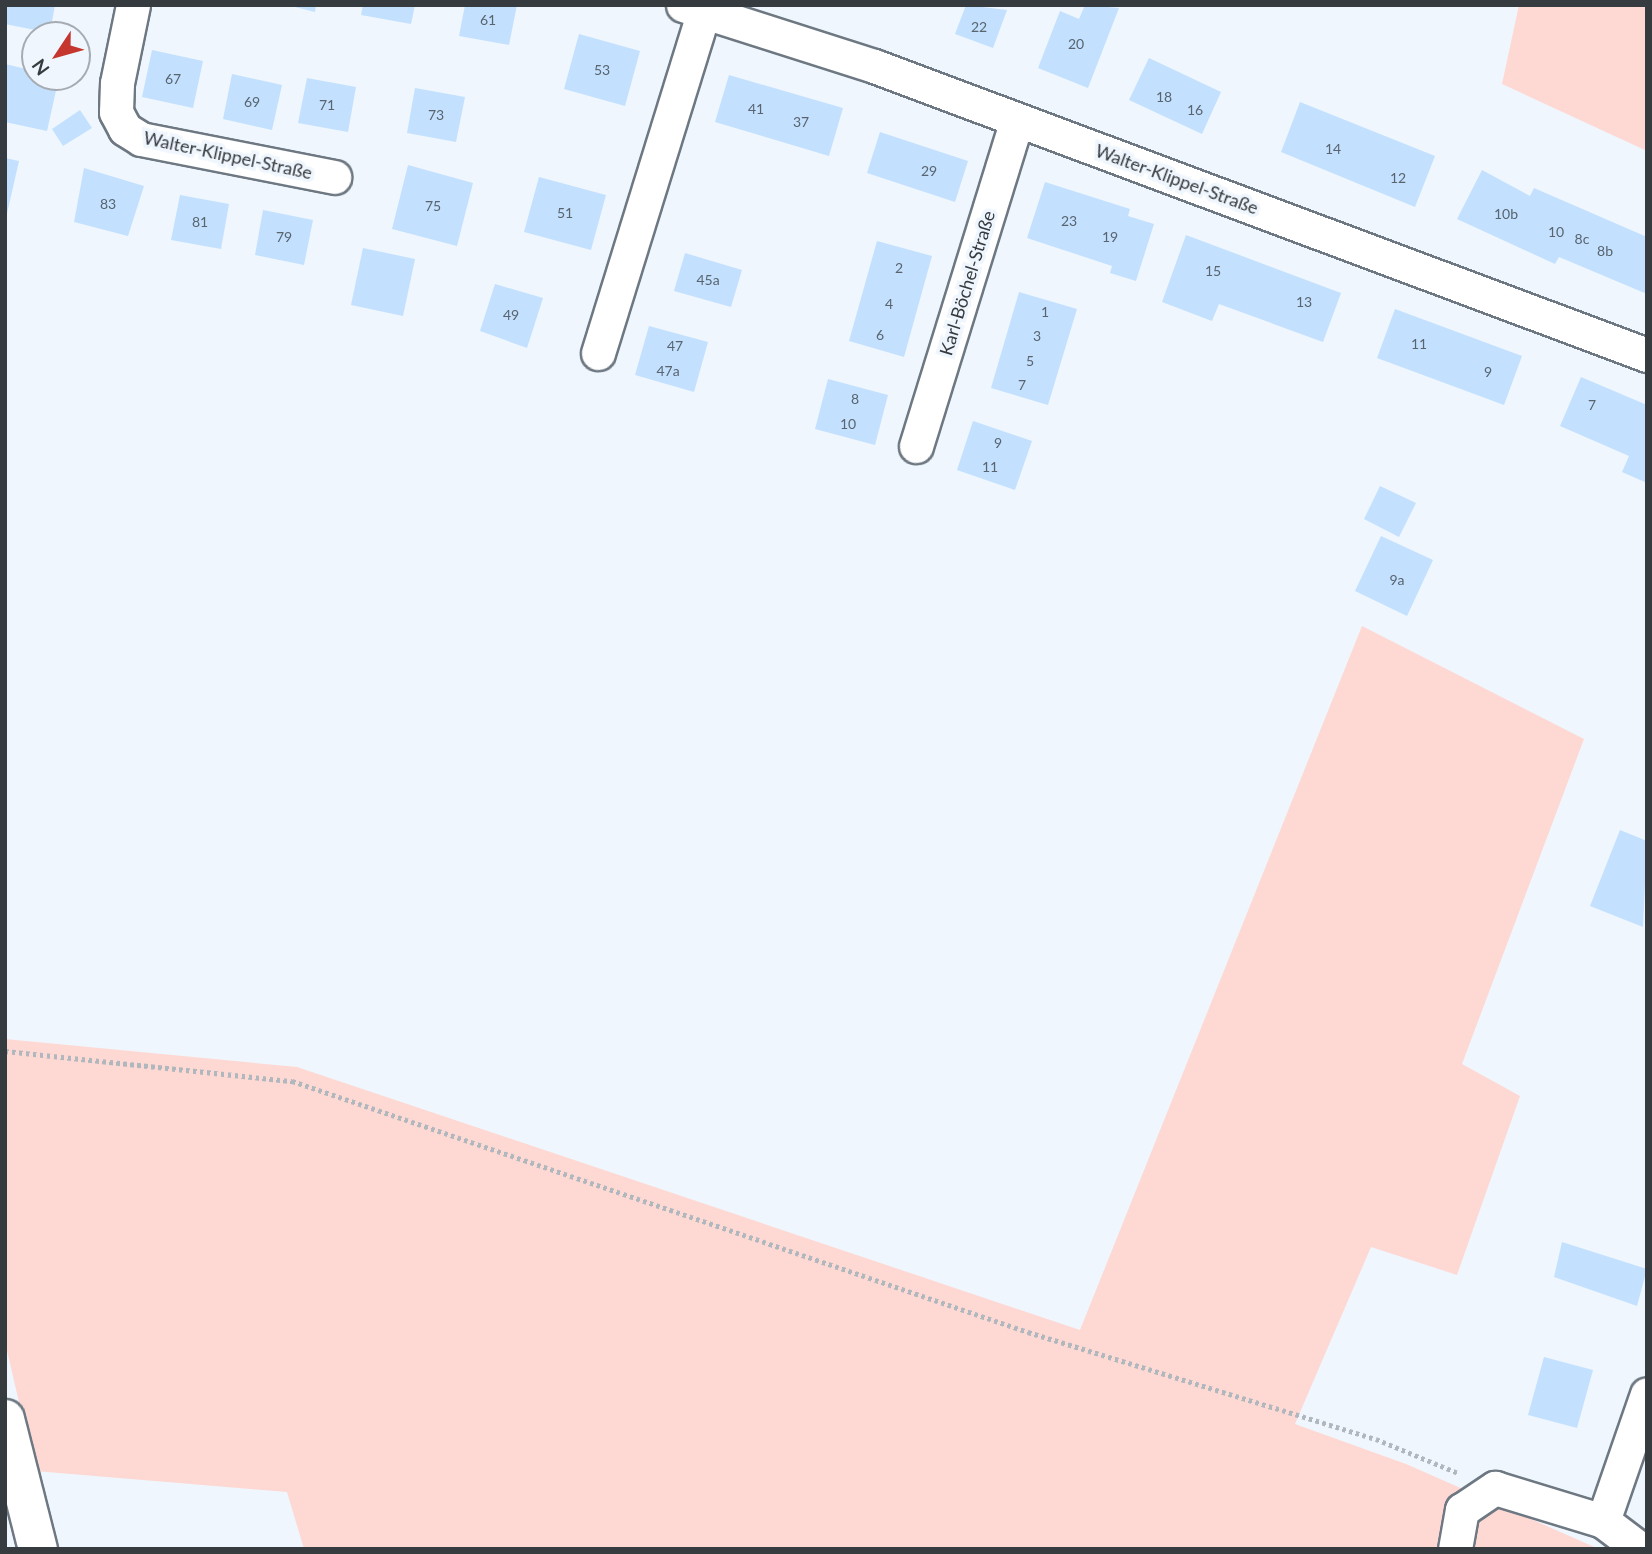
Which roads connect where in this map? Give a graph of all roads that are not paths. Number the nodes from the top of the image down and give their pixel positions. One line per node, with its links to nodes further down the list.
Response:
1 (134, 5): 4 (street, Walter-Klippel-Straße)
2 (694, 8): 3 (street, Walter-Klippel-Straße); 5 (street, Walter-Klippel-Straße)
3 (1017, 120): 6 (street, Walter-Klippel-Straße); 7 (street, Karl-Böchel-Straße)
4 (334, 177)
5 (598, 352)
6 (1647, 355)
7 (916, 446)
8 (1647, 1394): 10 (street)
9 (5, 1419): 11 (main road)
10 (1603, 1521): 12 (street); 13 (street)
11 (38, 1549)
12 (1455, 1549)
13 (1640, 1549)

